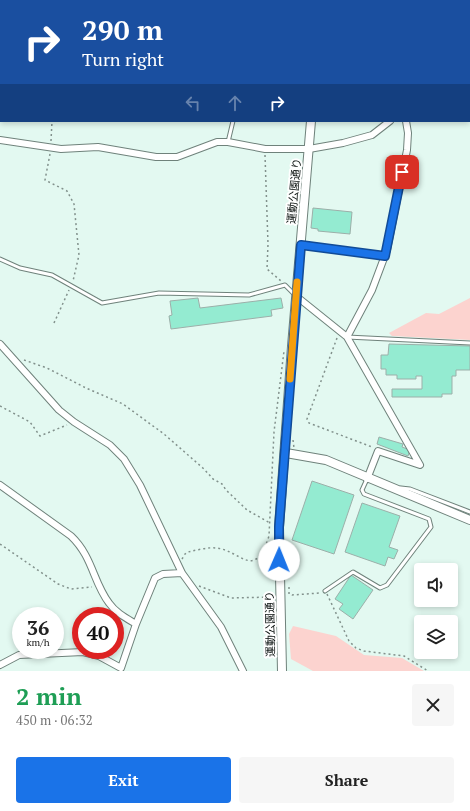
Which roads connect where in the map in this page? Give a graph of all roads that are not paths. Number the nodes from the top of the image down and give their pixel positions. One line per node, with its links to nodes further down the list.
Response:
1 (233, 122): 6 (lane)
2 (311, 122): 7 (street, 運動公園通り)
3 (389, 122): 7 (street)
4 (406, 122): 9 (street)
5 (0, 140): 6 (street)
6 (228, 142): 7 (street)
7 (309, 149): 8 (street, 運動公園通り)
8 (301, 245): 9 (lane); 11 (street, 運動公園通り)
9 (385, 256): 12 (street)
10 (0, 259): 11 (lane)
11 (296, 296): 12 (street); 15 (street, 運動公園通り)
12 (347, 337): 13 (lane); 16 (street)
13 (470, 343)
14 (0, 344): 21 (street)
15 (286, 453): 16 (street); 27 (street, 運動公園通り)
16 (367, 478): 18 (street); 22 (lane)
17 (0, 485): 23 (street)
18 (387, 487): 19 (lane); 20 (street)
19 (470, 512)
20 (470, 520)
21 (182, 573): 23 (street); 26 (street)
22 (325, 591)
23 (136, 624): 25 (street)
24 (0, 665): 25 (street)
25 (120, 669)
26 (243, 671)
27 (282, 671)

